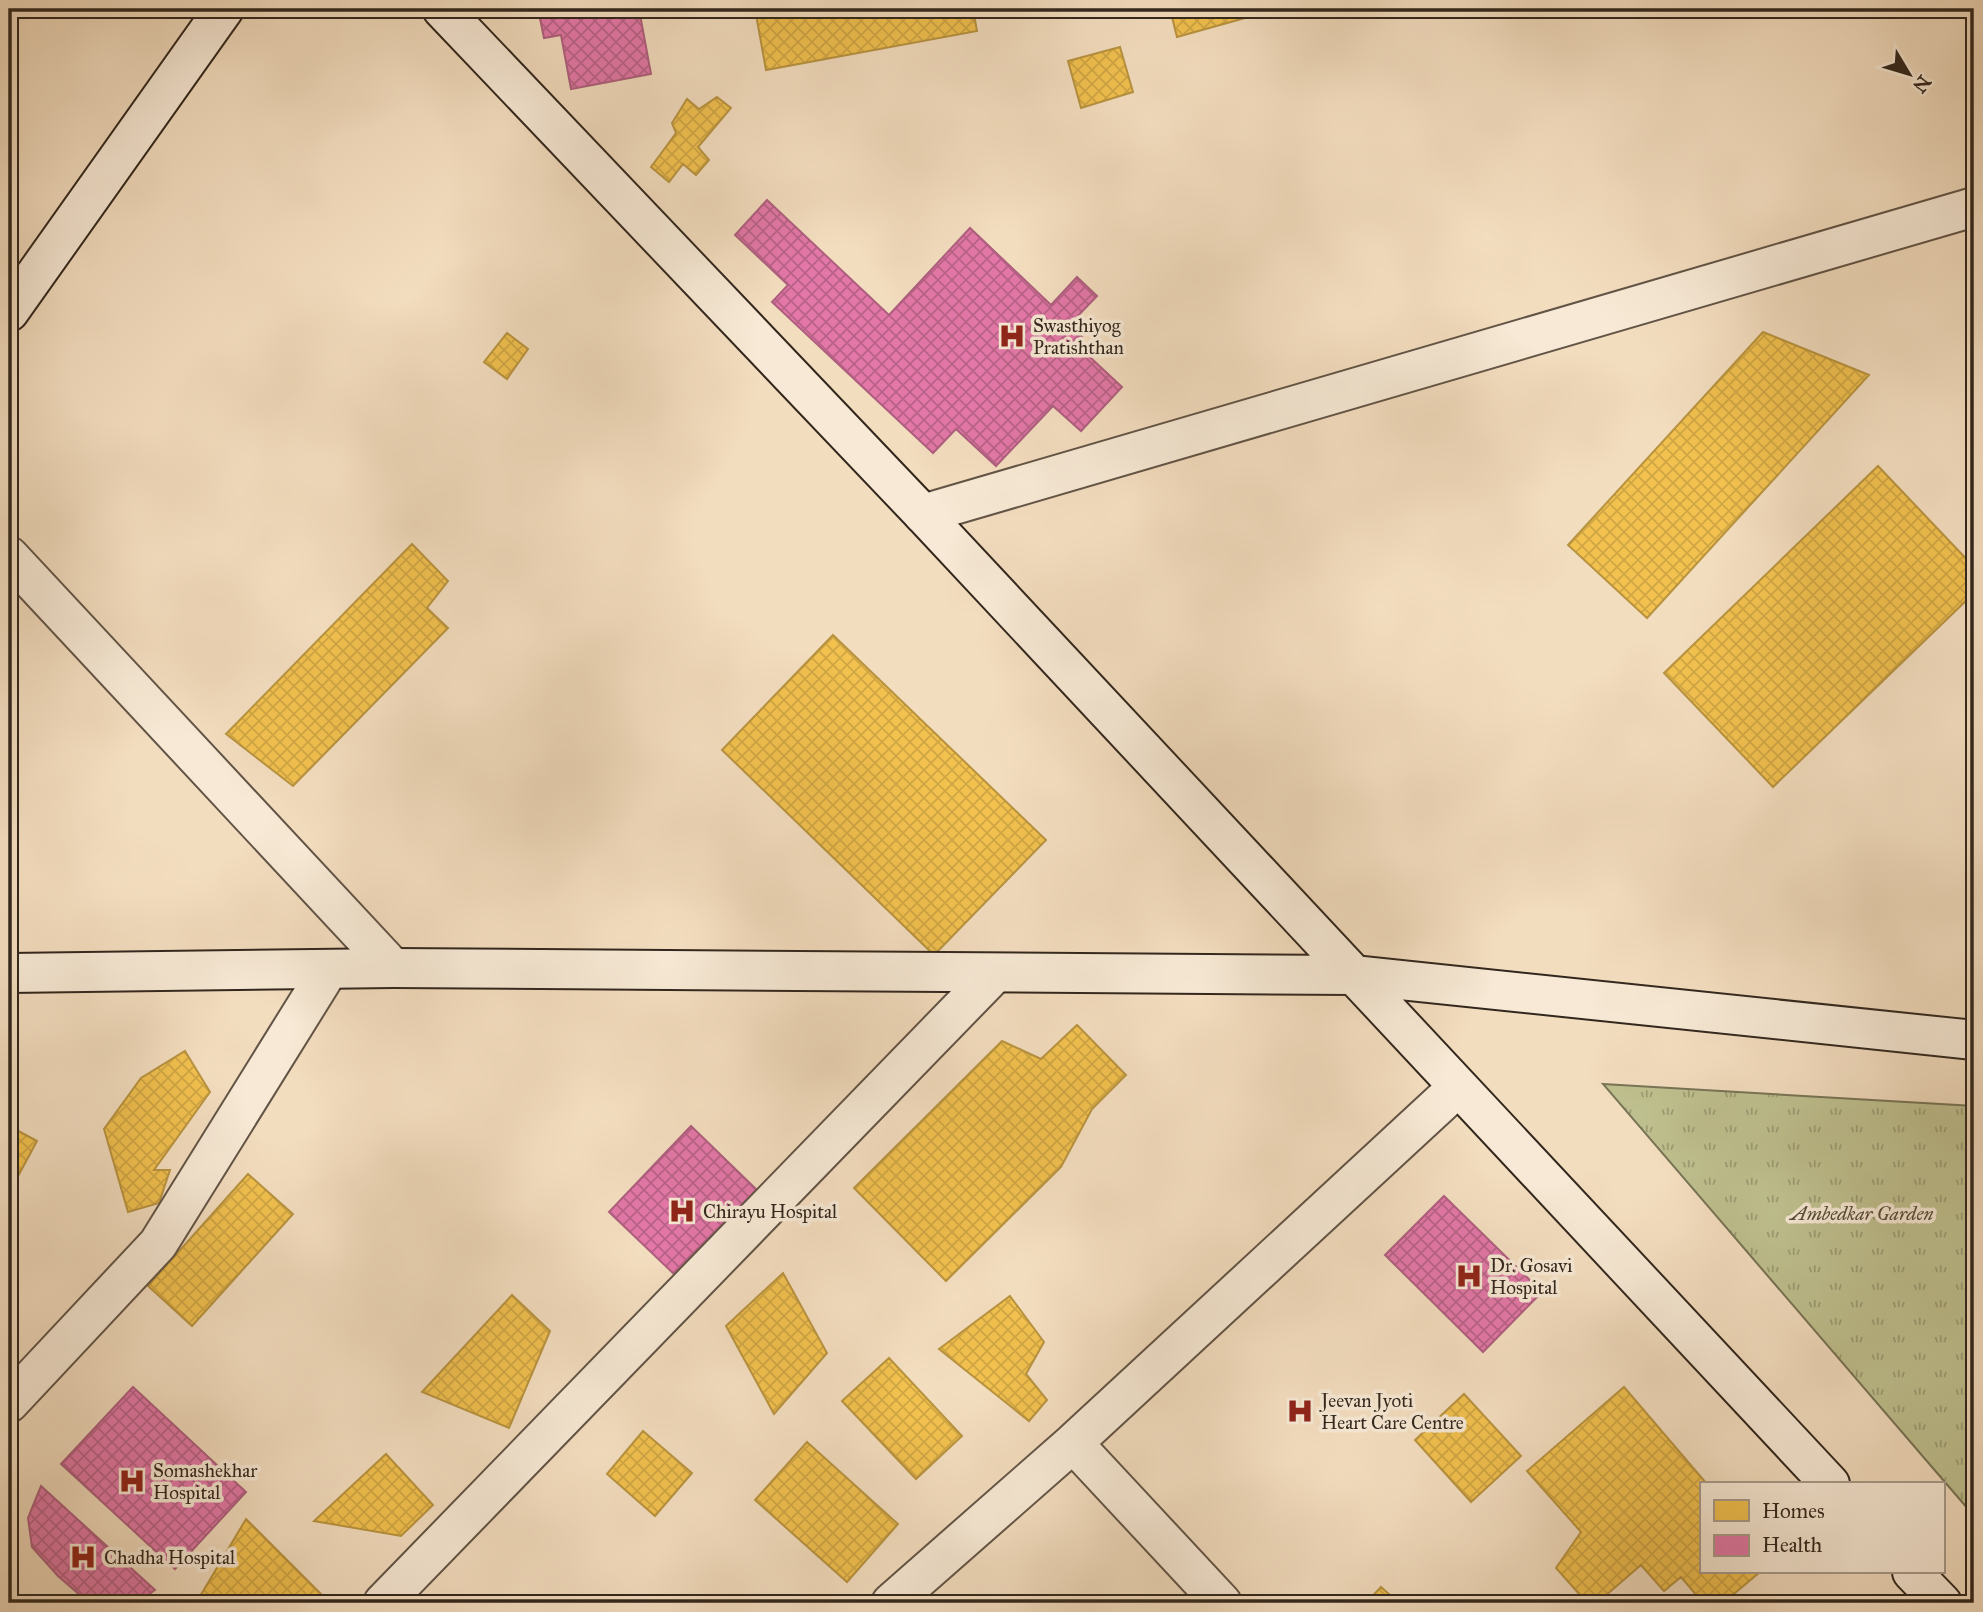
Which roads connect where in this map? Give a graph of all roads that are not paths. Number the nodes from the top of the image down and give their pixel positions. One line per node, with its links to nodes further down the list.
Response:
1 (224, 9): 4 (street)
2 (442, 9): 5 (street)
3 (1974, 207): 5 (street)
4 (9, 312)
5 (923, 514): 11 (street)
6 (9, 556): 7 (street)
7 (393, 968): 8 (street); 9 (street)
8 (329, 969): 10 (street); 14 (street)
9 (995, 972): 11 (street); 18 (street)
10 (9, 973)
11 (1353, 975): 12 (street); 13 (street)
12 (1974, 1040)
13 (1458, 1087): 15 (street); 16 (street)
14 (9, 1403)
15 (1073, 1443): 19 (street); 20 (street)
16 (1828, 1482)
17 (1914, 1574): 21 (street)
18 (383, 1603)
19 (891, 1603)
20 (1222, 1603)
21 (1942, 1603)

